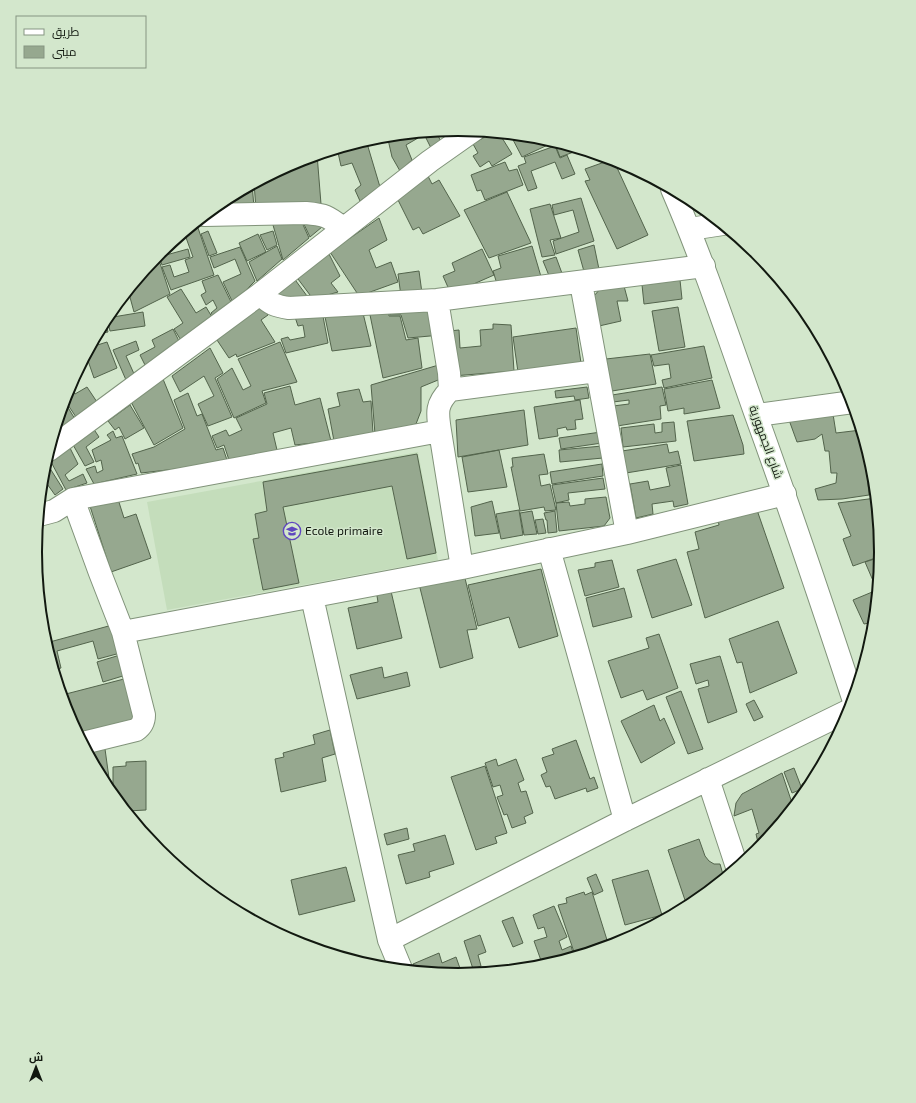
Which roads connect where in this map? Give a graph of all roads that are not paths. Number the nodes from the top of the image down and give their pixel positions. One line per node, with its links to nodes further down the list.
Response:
1 (465, 136): 5 (street)
2 (676, 198): 6 (street, شارع الجمهورية)
3 (214, 215): 5 (street)
4 (716, 225): 6 (street)
5 (343, 228): 9 (street)
6 (690, 229): 7 (street, شارع الجمهورية)
7 (704, 266): 8 (street); 14 (street, شارع الجمهورية)
8 (581, 283): 10 (street); 11 (street)
9 (260, 294): 10 (street); 16 (street)
10 (437, 300): 12 (street)
11 (596, 370): 12 (street); 20 (street)
12 (450, 390): 15 (street)
13 (846, 403): 14 (street)
14 (757, 416): 17 (street, شارع الجمهورية)
15 (440, 431): 18 (street); 22 (street)
16 (56, 445)
17 (785, 494): 20 (street); 25 (street, شارع الجمهورية)
18 (73, 499): 19 (street); 24 (street)
19 (44, 514)
20 (626, 533): 21 (street)
21 (549, 549): 22 (street); 29 (street)
22 (462, 568): 23 (street)
23 (312, 597): 24 (street); 31 (street)
24 (123, 632): 27 (street)
25 (850, 690)
26 (840, 715): 28 (street)
27 (89, 742)
28 (708, 779): 29 (street); 30 (street)
29 (625, 820): 31 (street)
30 (735, 861)
31 (390, 940): 32 (street)
32 (399, 963)

